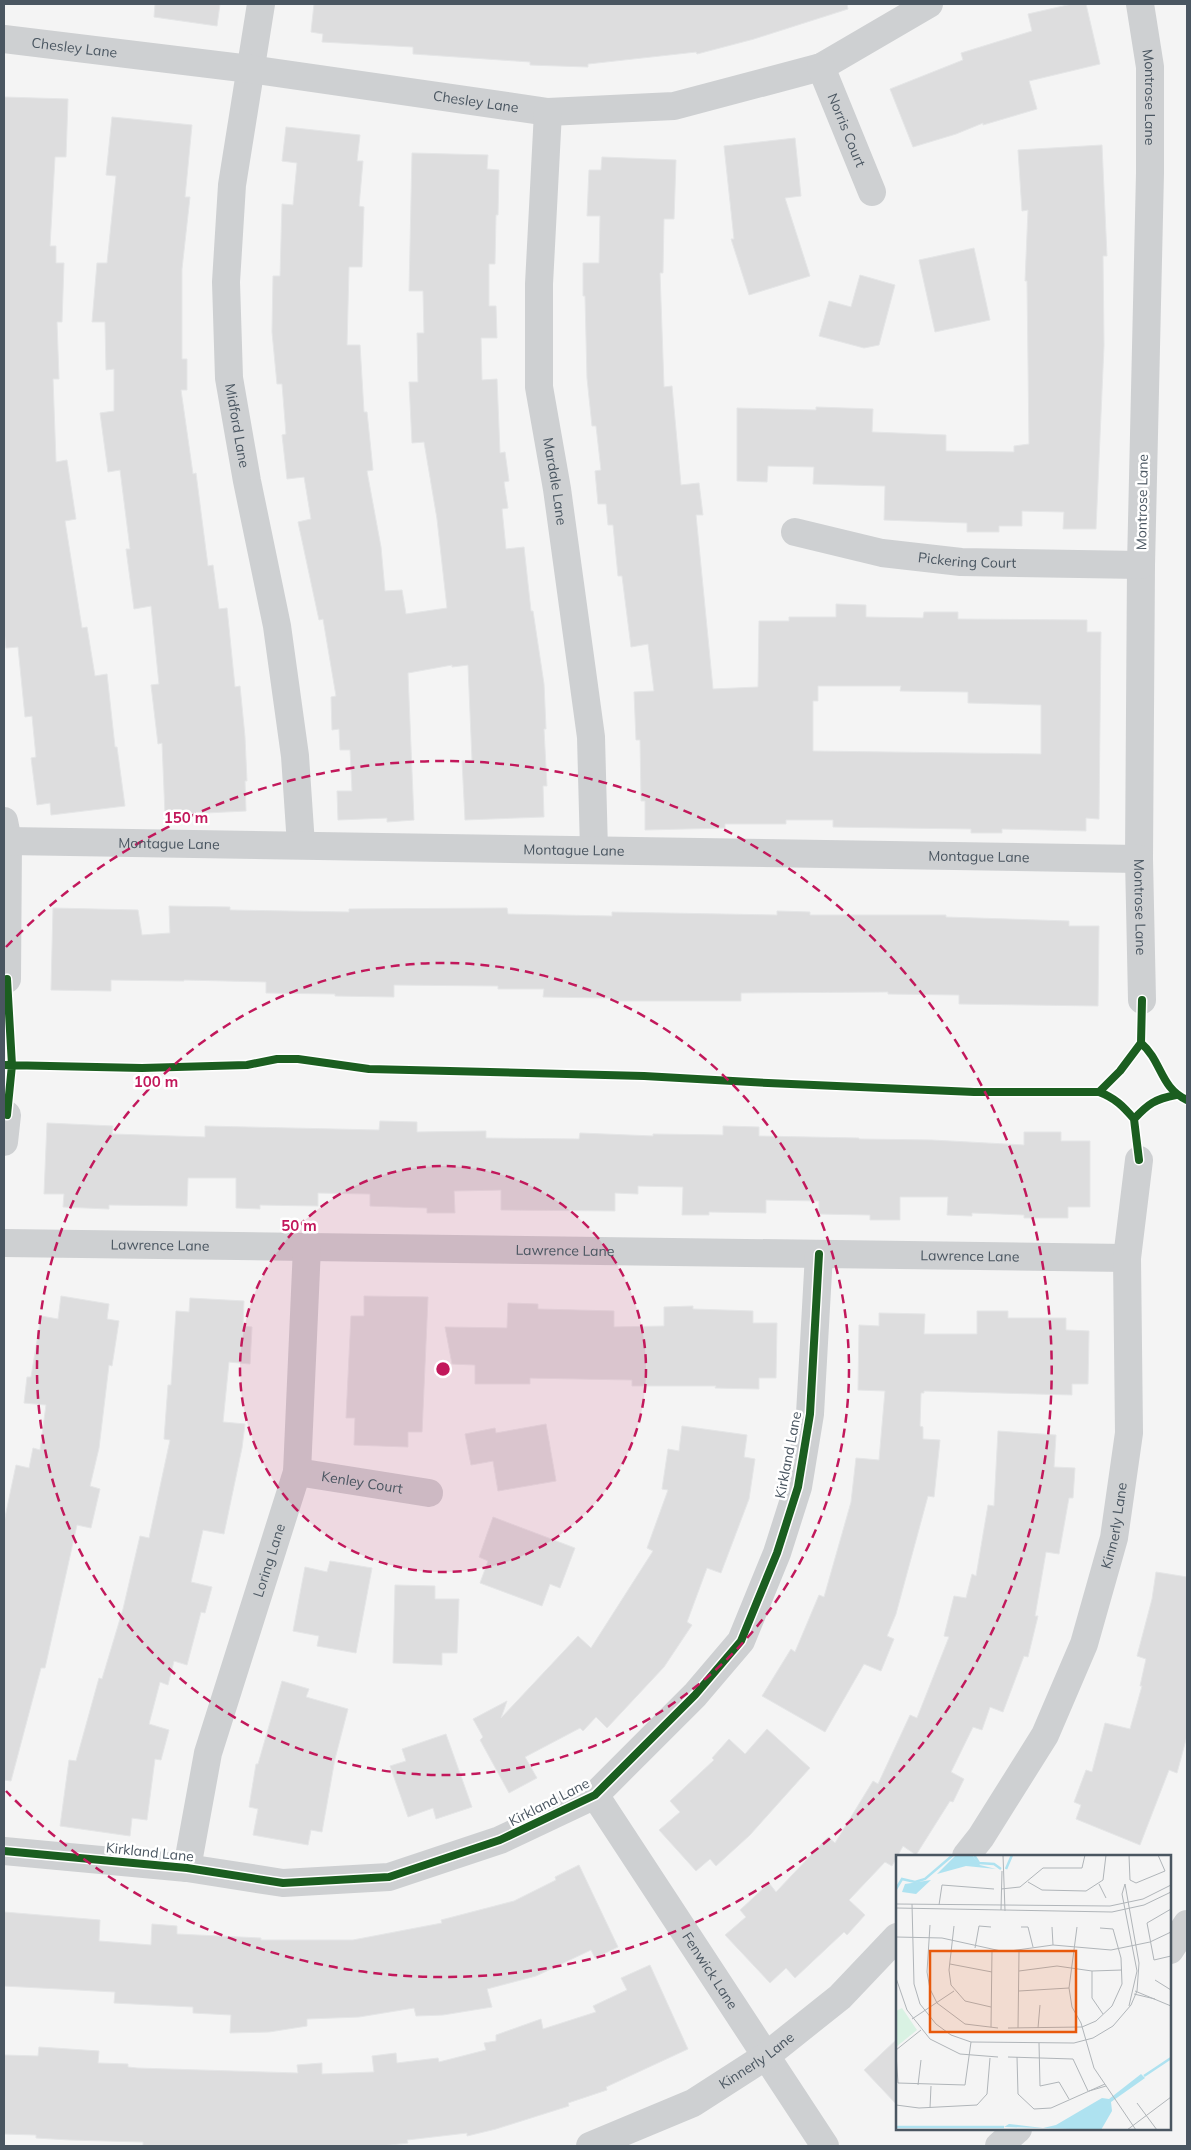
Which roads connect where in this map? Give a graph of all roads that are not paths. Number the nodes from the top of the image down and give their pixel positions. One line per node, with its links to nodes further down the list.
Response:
1 (261, 4): 6 (street, Midford Lane)
2 (929, 4): 5 (street, Chesley Lane)
3 (1140, 4): 10 (street, Montrose Lane)
4 (4, 39): 6 (street, Chesley Lane)
5 (821, 66): 7 (street, Chesley Lane); 8 (street, Norris Court)
6 (250, 69): 7 (street, Chesley Lane); 12 (street, Midford Lane)
7 (548, 112): 13 (street, Mardale Lane)
8 (872, 192)
9 (795, 532): 10 (street, Pickering Court)
10 (1141, 565): 14 (street, Montrose Lane)
11 (6, 831): 12 (street, Montague Lane); 15 (street)
12 (301, 846): 13 (street, Montague Lane)
13 (594, 850): 14 (street, Montague Lane)
14 (1139, 859): 16 (street, Montrose Lane)
15 (7, 979)
16 (1142, 1000)
17 (7, 1115): 18 (street)
18 (4, 1142)
19 (1139, 1160): 23 (street, Kinnerly Lane)
20 (4, 1243): 21 (street, Lawrence Lane)
21 (307, 1247): 22 (street, Lawrence Lane); 24 (street, Loring Lane)
22 (819, 1254): 23 (street, Lawrence Lane); 26 (street, Kirkland Lane)
23 (1127, 1258): 28 (street, Kinnerly Lane)
24 (297, 1472): 25 (street, Kenley Court); 29 (street, Loring Lane)
25 (429, 1494)
26 (595, 1796): 29 (street, Kirkland Lane); 33 (street, Fenwick Lane)
27 (4, 1851): 29 (street, Kirkland Lane)
28 (967, 1855)
29 (187, 1868)
30 (1187, 1924): 32 (street)
31 (896, 1938): 33 (street, Kinnerly Lane)
32 (1171, 1948)
33 (766, 2056): 35 (street, Kinnerly Lane); 36 (street, Fenwick Lane)
34 (1017, 2130): 37 (street)
35 (590, 2146)
36 (825, 2146)
37 (999, 2146)

